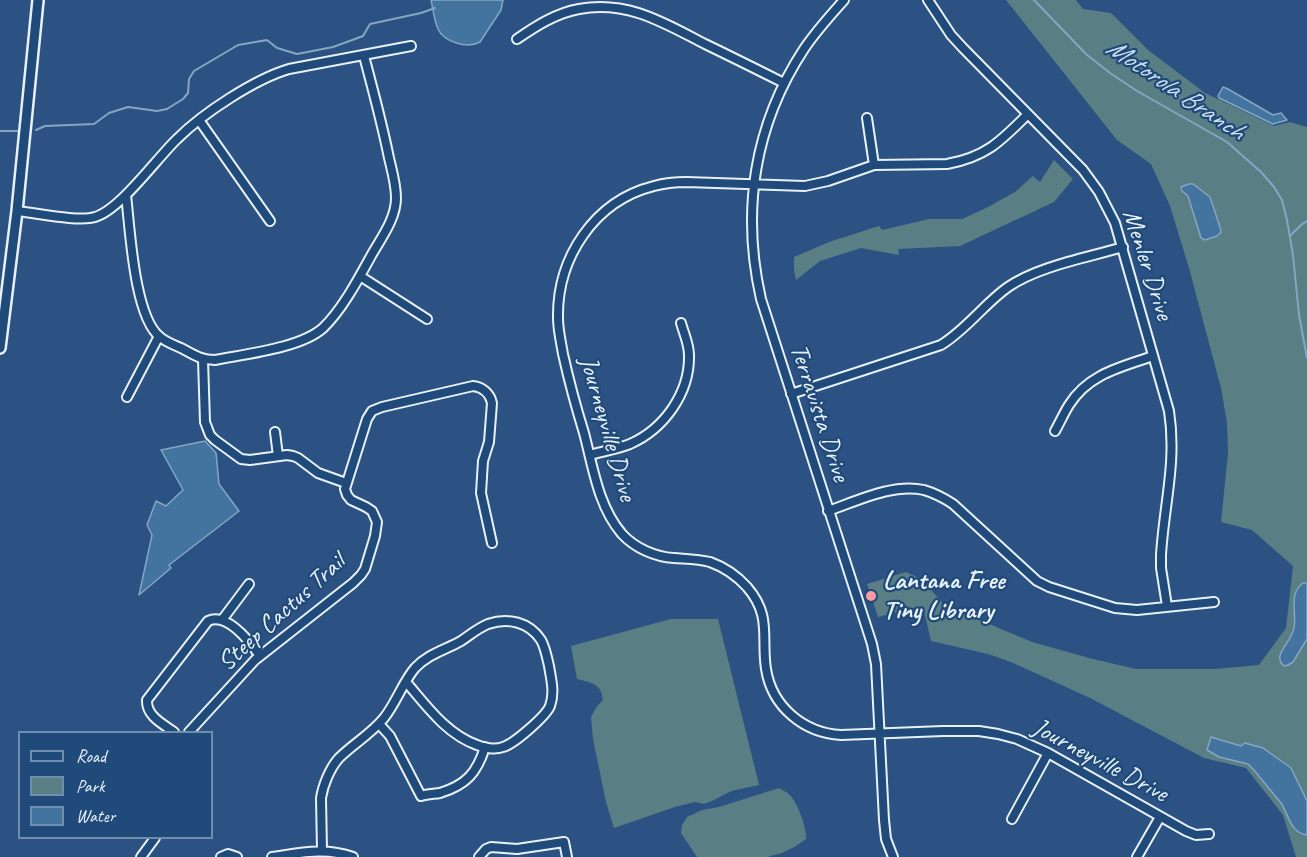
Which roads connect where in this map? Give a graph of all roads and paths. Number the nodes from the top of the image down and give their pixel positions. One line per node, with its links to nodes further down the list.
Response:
1 (38, 0): 14 (street)
2 (844, 0): 7 (street, Terravista Drive)
3 (928, 0): 8 (street, Menler Drive)
4 (517, 39): 7 (street)
5 (411, 46): 6 (street)
6 (364, 56): 10 (street); 17 (street)
7 (784, 83): 12 (street, Terravista Drive)
8 (1028, 114): 11 (street, Journeyville Drive); 16 (street, Menler Drive)
9 (867, 118): 11 (street)
10 (199, 120): 13 (street); 15 (street)
11 (874, 165): 12 (street, Journeyville Drive)
12 (753, 184): 24 (street, Terravista Drive); 28 (street, Journeyville Drive)
13 (126, 195): 14 (street); 20 (street)
14 (17, 211): 21 (street)
15 (270, 221)
16 (1123, 247): 22 (street, Menler Drive); 24 (street)
17 (360, 276): 18 (street); 23 (street)
18 (427, 319)
19 (681, 323): 28 (street)
20 (159, 336): 23 (street); 25 (street)
21 (0, 348)
22 (1153, 356): 26 (street); 35 (street, Menler Drive)
23 (203, 360): 29 (street)
24 (791, 394): 31 (street, Terravista Drive)
25 (127, 397)
26 (1055, 431)
27 (275, 432): 29 (street)
28 (590, 455): 42 (street, Journeyville Drive)
29 (278, 456): 30 (street)
30 (346, 483): 32 (street); 37 (street, Steep Cactus Trail)
31 (828, 511): 35 (street); 42 (street, Terravista Drive)
32 (492, 543)
33 (249, 584): 36 (street)
34 (1214, 602): 35 (street)
35 (1167, 606)
36 (222, 620): 37 (street); 40 (street)
37 (260, 656): 41 (street, Steep Cactus Trail)
38 (406, 682): 39 (street); 43 (street); 43 (street)
39 (379, 724): 43 (street); 49 (street)
40 (173, 731)
41 (190, 731)
42 (879, 734): 44 (street, Journeyville Drive); 57 (street, Terravista Drive)
43 (485, 747)
44 (1048, 753): 45 (street, Journeyville Drive); 46 (street)
45 (1160, 817): 47 (street, Journeyville Drive); 58 (street)
46 (1012, 819)
47 (1209, 834)
48 (154, 839): 50 (street)
49 (322, 850): 53 (street); 54 (street)
50 (141, 857)
51 (222, 857): 52 (street)
52 (237, 857)
53 (272, 857)
54 (353, 857)
55 (479, 857): 56 (street)
56 (567, 857)
57 (893, 857)
58 (1137, 857)

